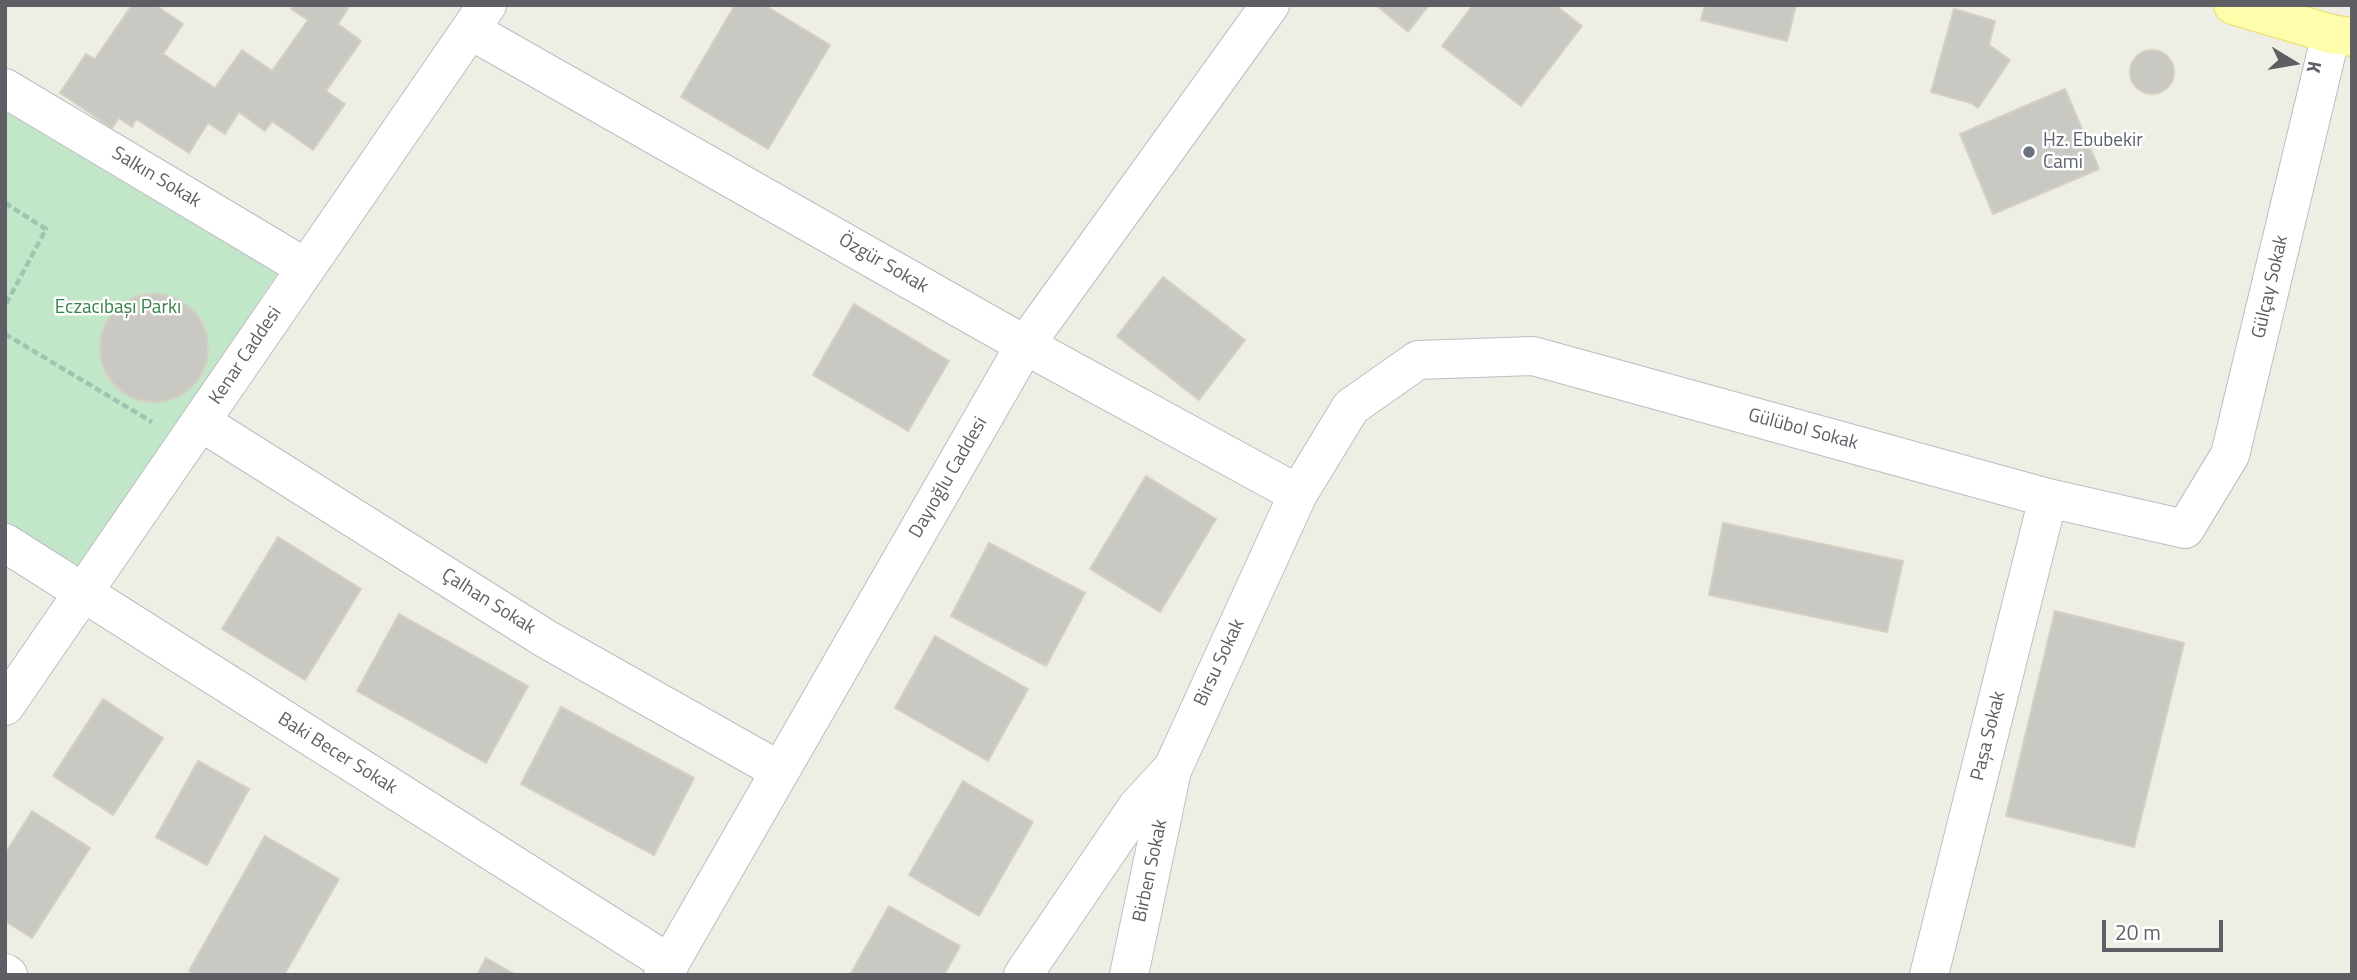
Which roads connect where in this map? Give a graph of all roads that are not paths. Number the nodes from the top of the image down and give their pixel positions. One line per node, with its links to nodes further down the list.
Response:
1 (1270, 5): 7 (street, Dayıoğlu Caddesi)
2 (2234, 5): 4 (main road)
3 (479, 18): 6 (street, Kenar Caddesi); 7 (street, Özgür Sokak)
4 (2342, 36): 12 (street, Gülçay Sokak)
5 (5, 88): 6 (street, Salkın Sokak)
6 (306, 268): 9 (street, Kenar Caddesi)
7 (1026, 345): 10 (street, Özgür Sokak); 17 (street, Dayıoğlu Caddesi)
8 (1418, 360): 10 (street, Birsu Sokak); 11 (street, Gülübol Sokak)
9 (194, 433): 14 (street, Kenar Caddesi); 17 (street, Çalhan Sokak)
10 (1298, 494): 16 (street, Birsu Sokak)
11 (2048, 498): 12 (street, Gülübol Sokak); 21 (street, Paşa Sokak)
12 (2185, 529)
13 (5, 543): 14 (street, Baki Becer Sokak)
14 (83, 593): 15 (street, Kenar Caddesi); 18 (street, Baki Becer Sokak)
15 (5, 706)
16 (1172, 768): 19 (street, Birsu Sokak); 20 (street, Birben Sokak)
17 (780, 771): 18 (street, Dayıoğlu Caddesi)
18 (666, 969)
19 (1023, 975)
20 (1129, 975)
21 (1929, 975)

